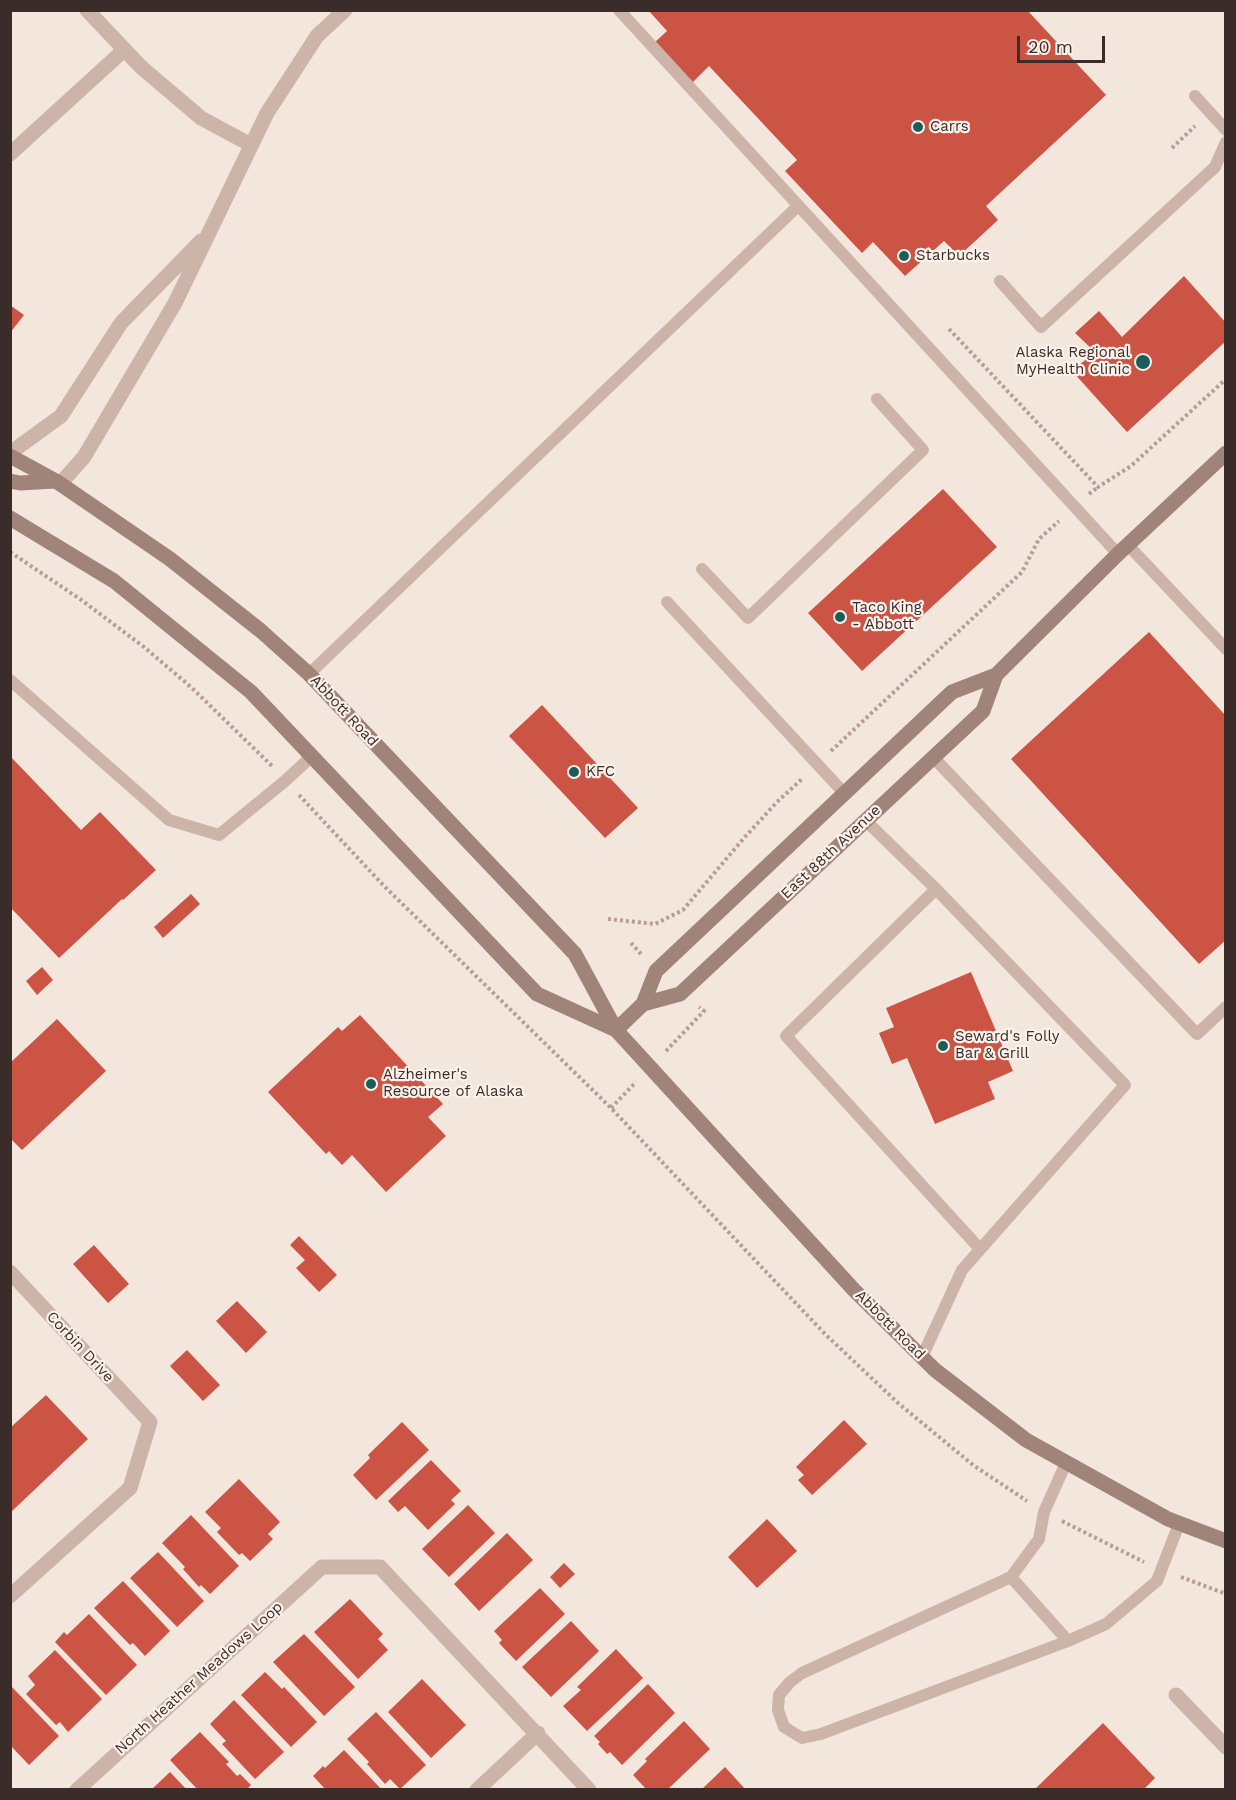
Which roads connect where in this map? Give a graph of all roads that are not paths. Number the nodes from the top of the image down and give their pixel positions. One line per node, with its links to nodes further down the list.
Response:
1 (87, 10): 4 (street)
2 (345, 10): 8 (street)
3 (619, 10): 10 (lane)
4 (124, 50): 8 (street); 9 (street)
5 (1196, 96): 6 (lane)
6 (1226, 130)
7 (1226, 142): 12 (lane)
8 (251, 145): 11 (street)
9 (10, 154)
10 (798, 206): 19 (lane); 23 (lane)
11 (210, 232): 15 (street); 17 (street)
12 (1000, 281)
13 (877, 399): 20 (lane)
14 (1226, 453): 19 (main road, East 88th Avenue)
15 (10, 455): 17 (main road, Abbott Road)
16 (10, 481): 17 (main road)
17 (58, 482): 23 (main road, Abbott Road)
18 (10, 518): 26 (main road, Abbott Road)
19 (1123, 549): 22 (lane); 24 (main road, East 88th Avenue)
20 (702, 569)
21 (667, 602): 28 (lane)
22 (1226, 649)
23 (309, 674): 33 (main road, Abbott Road)
24 (996, 675): 27 (main road, East 88th Avenue); 28 (main road, East 88th Avenue)
25 (10, 680): 26 (lane)
26 (312, 756): 33 (main road, Abbott Road)
27 (933, 757): 29 (main road, East 88th Avenue); 32 (lane)
28 (844, 793): 31 (main road, East 88th Avenue)
29 (865, 820): 30 (lane); 31 (main road, East 88th Avenue)
30 (936, 889): 34 (lane); 34 (lane)
31 (644, 1004): 33 (main road, East 88th Avenue)
32 (1226, 1007)
33 (616, 1030): 36 (main road, Abbott Road)
34 (980, 1249): 36 (lane)
35 (10, 1272): 41 (street, Corbin Drive)
36 (922, 1357): 37 (main road, Abbott Road)
37 (1066, 1463): 38 (main road, Abbott Road); 40 (lane)
38 (1179, 1524): 39 (main road, Abbott Road); 42 (lane)
39 (1226, 1541)
40 (1011, 1577): 42 (lane); 42 (lane)
41 (10, 1596)
42 (1068, 1641)
43 (1176, 1695): 45 (street)
44 (538, 1733): 46 (street, North Heather Meadows Loop); 47 (street); 48 (street)
45 (1226, 1747)
46 (76, 1790)
47 (477, 1790)
48 (589, 1790)

